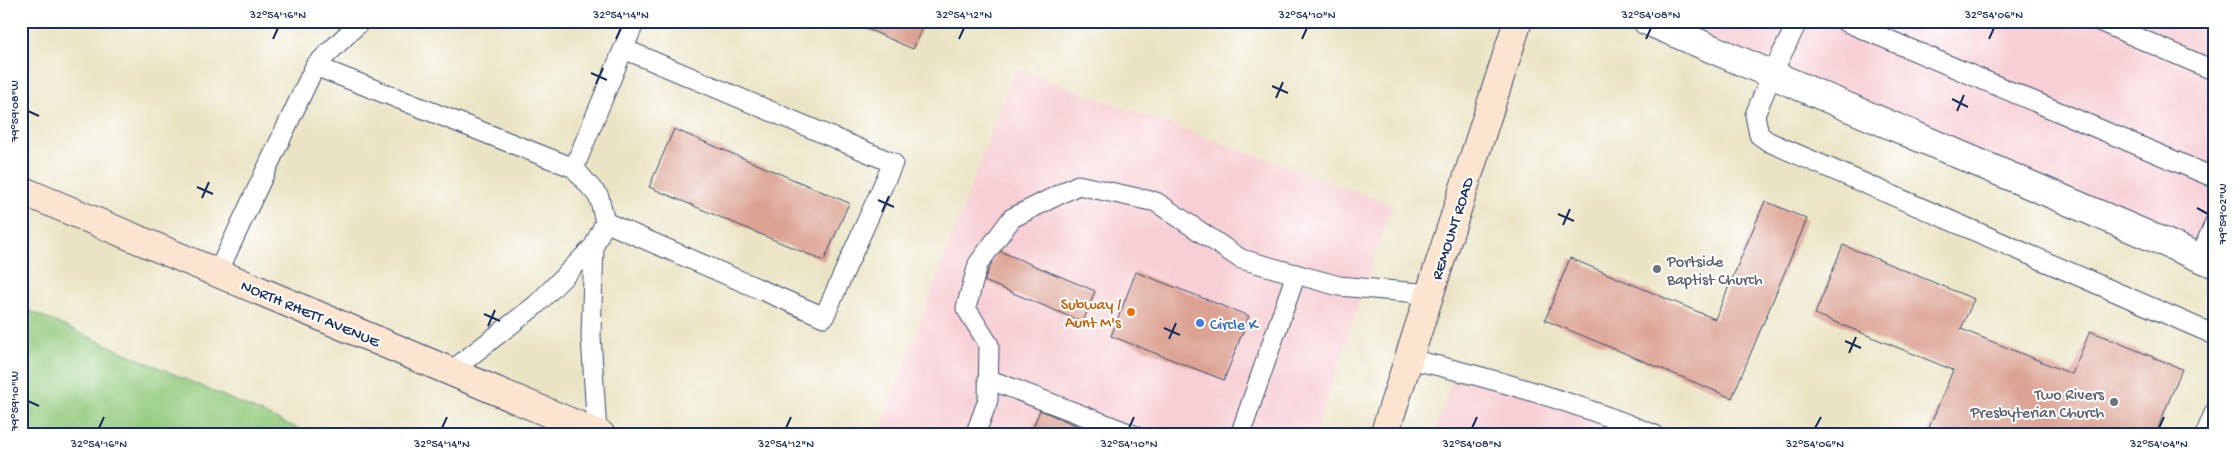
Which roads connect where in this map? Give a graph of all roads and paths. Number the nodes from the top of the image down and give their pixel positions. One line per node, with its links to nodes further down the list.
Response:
1 (361, 21): 9 (lane)
2 (635, 21): 8 (lane)
3 (1518, 21): 21 (main road, REMOUNT ROAD)
4 (1647, 21): 11 (street)
5 (1798, 21): 11 (lane)
6 (1844, 21): 13 (lane)
7 (2099, 21): 10 (lane)
8 (624, 49): 12 (lane); 15 (lane)
9 (315, 66): 12 (lane); 19 (lane)
10 (2215, 71)
11 (1772, 74): 18 (street); 22 (lane)
12 (574, 168): 15 (lane)
13 (2215, 178)
14 (21, 190): 19 (main road, NORTH RHETT AVENUE)
15 (605, 222): 17 (lane)
16 (2215, 222): 18 (lane)
17 (594, 246): 24 (lane); 27 (lane)
18 (2208, 260)
19 (218, 272): 24 (main road, NORTH RHETT AVENUE)
20 (1296, 274): 21 (lane); 25 (lane); 31 (lane)
21 (1430, 294): 23 (main road, REMOUNT ROAD)
22 (2215, 334)
23 (1409, 359): 28 (main road, REMOUNT ROAD); 32 (lane)
24 (451, 371): 27 (main road, NORTH RHETT AVENUE)
25 (988, 379): 29 (lane); 30 (lane)
26 (2215, 412): 33 (lane)
27 (599, 434)
28 (1388, 434)
29 (975, 435)
30 (1134, 435)
31 (1240, 435)
32 (1655, 435)
33 (2205, 435)

